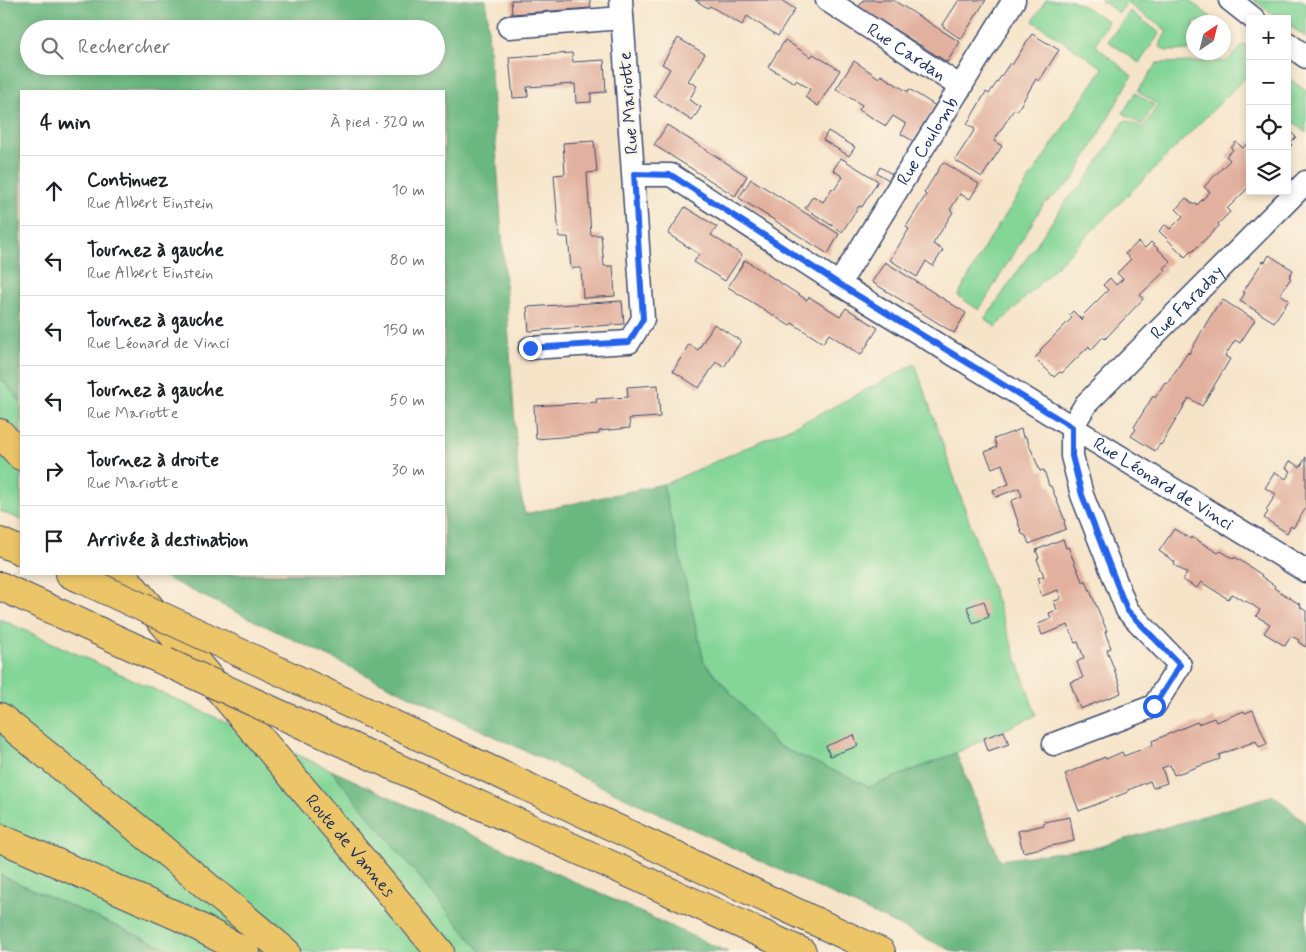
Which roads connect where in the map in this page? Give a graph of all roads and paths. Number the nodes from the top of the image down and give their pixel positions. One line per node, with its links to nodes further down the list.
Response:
1 (828, 0): 9 (street, Rue Cardan)
2 (1014, 0): 9 (street, Rue Coulomb)
3 (1230, 0): 5 (street)
4 (621, 9): 6 (street); 10 (street, Rue Mariotte)
5 (1249, 15)
6 (509, 27)
7 (1291, 47): 8 (street)
8 (1306, 58)
9 (961, 88): 12 (street, Rue Coulomb)
10 (634, 174): 12 (street, Rue Léonard de Vinci); 13 (street, Rue Mariotte)
11 (1306, 182): 14 (street, Rue Faraday)
12 (839, 284): 14 (street, Rue Léonard de Vinci)
13 (530, 348)
14 (1072, 427): 21 (street, Rue Léonard de Vinci); 26 (street)
15 (0, 428): 17 (main road)
16 (0, 433): 18 (main road)
17 (20, 454)
18 (20, 454)
19 (0, 542): 20 (main road)
20 (20, 552)
21 (1306, 571)
22 (123, 575): 30 (main road, Route de Vannes)
23 (78, 577): 32 (main road, bridge)
24 (0, 586): 31 (main road, bridge)
25 (0, 717): 29 (main road)
26 (1054, 744)
27 (0, 838): 28 (main road)
28 (246, 952)
29 (286, 952)
30 (440, 952)
31 (802, 952)
32 (881, 952)

